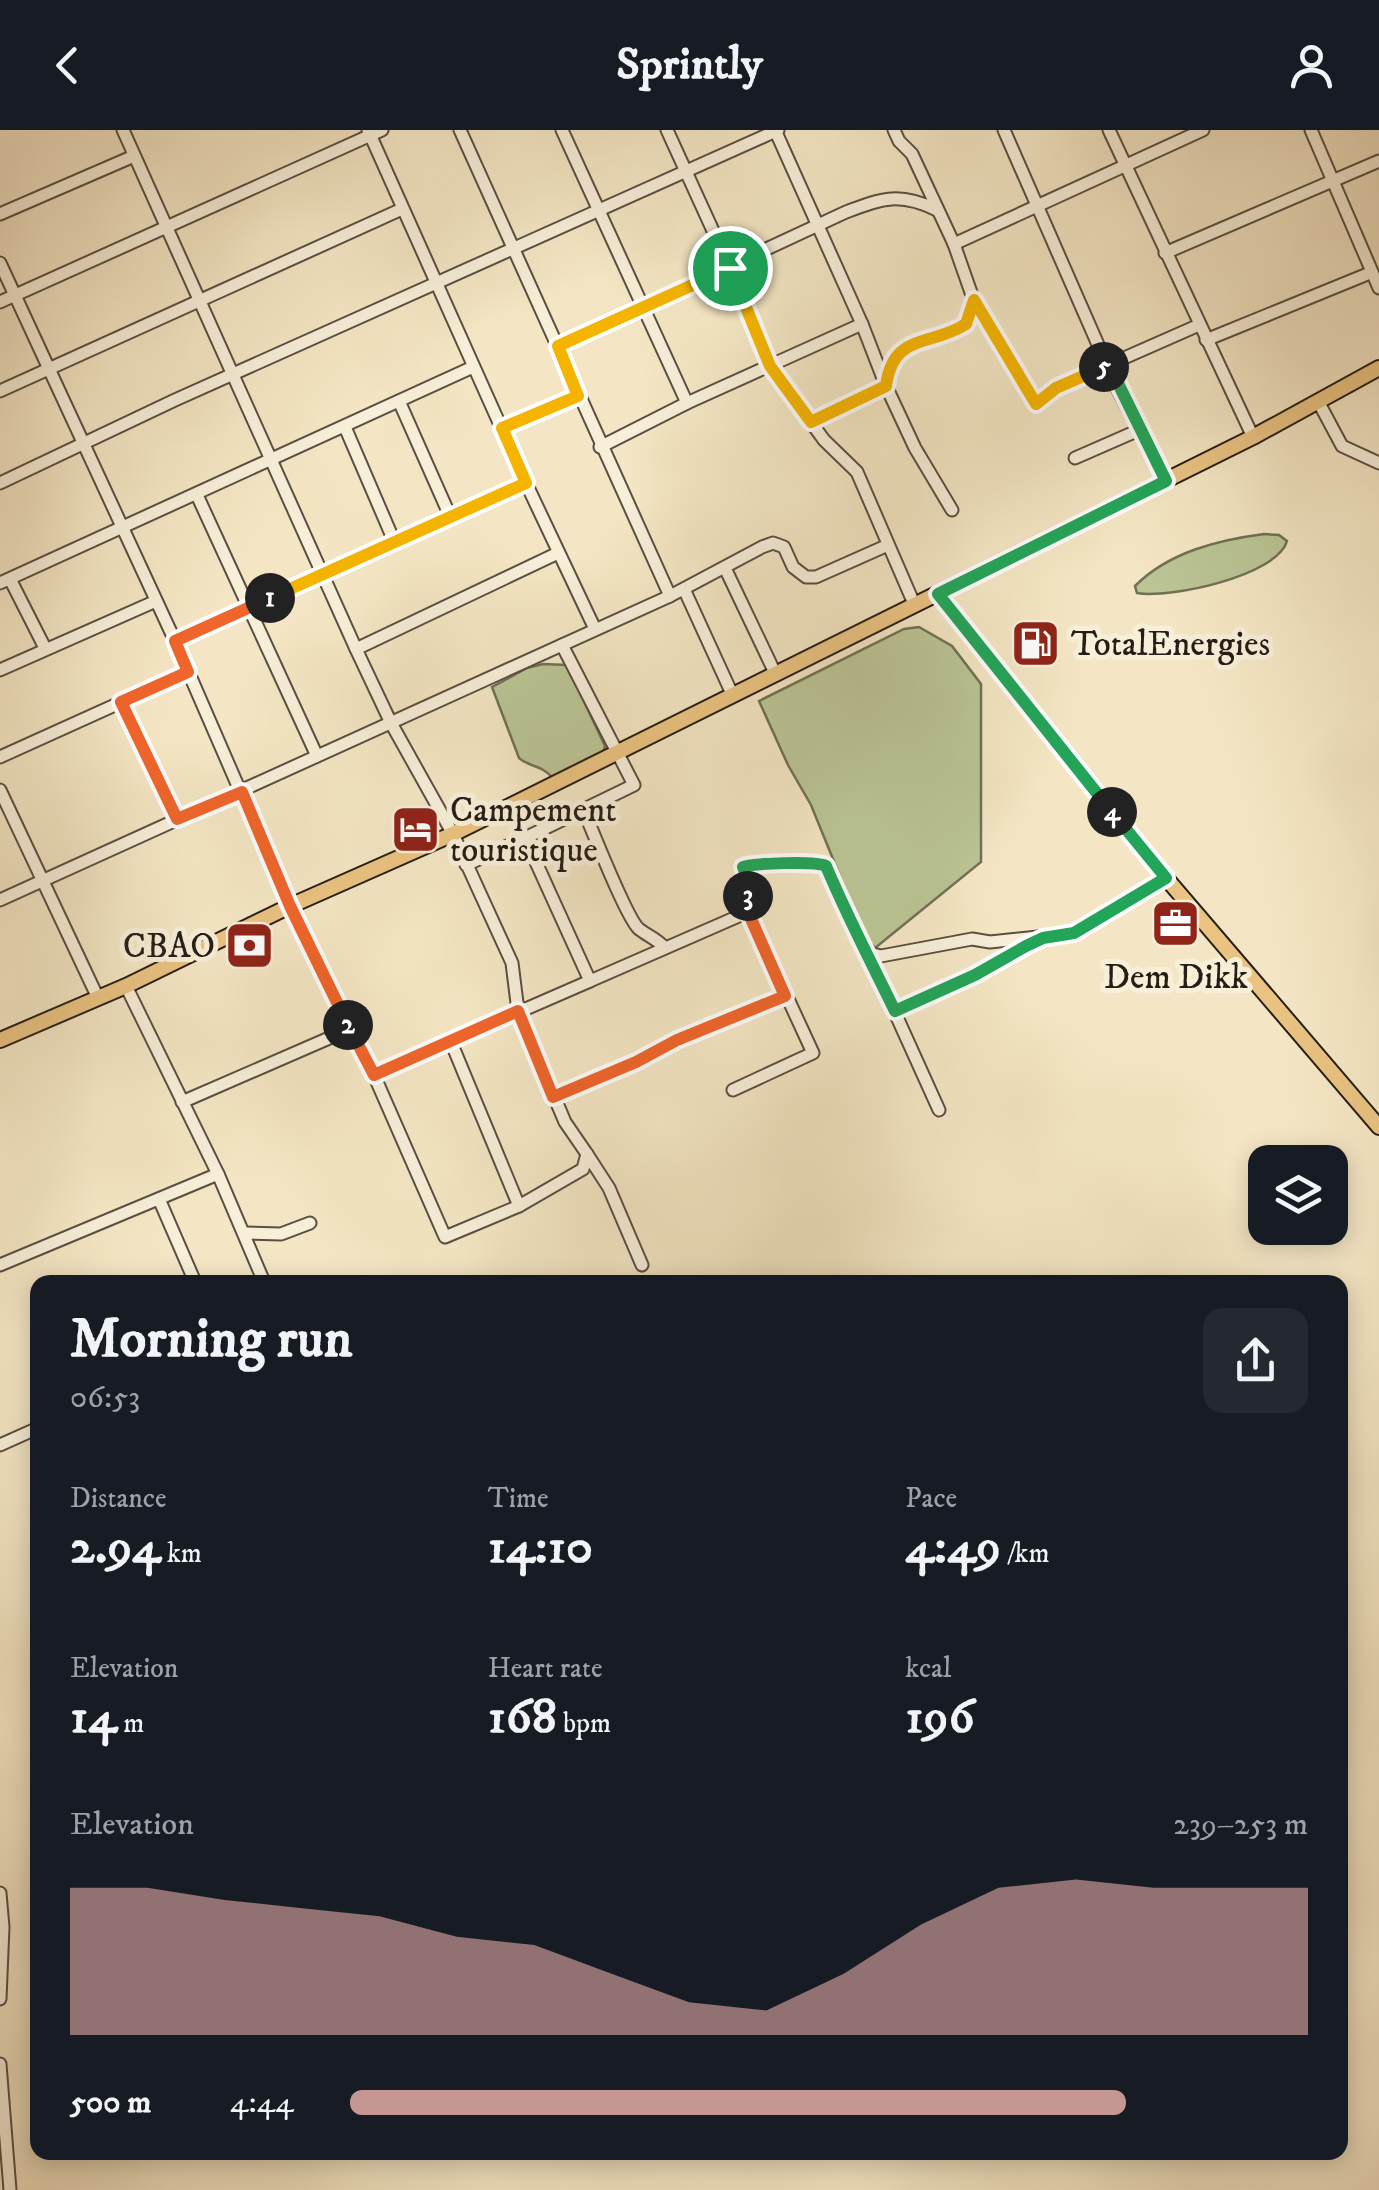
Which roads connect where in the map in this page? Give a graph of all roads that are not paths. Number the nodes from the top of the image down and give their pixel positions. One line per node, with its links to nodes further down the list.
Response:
1 (123, 130): 12 (street)
2 (460, 130): 25 (street)
3 (562, 130): 20 (street)
4 (667, 130): 15 (street)
5 (776, 130): 15 (street); 23 (street)
6 (894, 130): 19 (street)
7 (1004, 130): 17 (street)
8 (1109, 130): 14 (street)
9 (1203, 130): 14 (street)
10 (1311, 130): 16 (street)
11 (373, 132): 18 (street); 22 (street)
12 (134, 156): 21 (street); 22 (street)
13 (1379, 161): 16 (street)
14 (1126, 166): 17 (street); 26 (street)
15 (684, 170): 20 (street); 28 (street)
16 (1334, 180): 26 (street); 29 (street)
17 (1037, 206): 24 (street); 41 (street)
18 (402, 209): 30 (street); 33 (street)
19 (937, 210): 23 (street); 24 (street)
20 (599, 212): 25 (street); 36 (street)
21 (0, 214)
22 (164, 227): 32 (street); 33 (street)
23 (817, 228): 28 (street); 37 (street)
24 (954, 244): 34 (street)
25 (513, 249): 30 (street); 40 (street)
26 (1166, 253): 38 (street)
27 (0, 263): 32 (street)
28 (730, 268): 36 (street); 42 (street)
29 (1370, 273): 31 (street); 39 (street)
30 (437, 284): 43 (street); 46 (street)
31 (1379, 288)
32 (14, 296): 35 (street); 45 (street)
33 (199, 299): 45 (street); 46 (street)
34 (974, 300): 41 (street); 47 (street)
35 (0, 302)
36 (643, 309): 40 (street); 51 (street)
37 (862, 324): 42 (street); 47 (street)
38 (1199, 325): 39 (street); 41 (street)
39 (1206, 340): 57 (street)
40 (558, 346): 49 (street)
41 (1109, 365): 56 (street)
42 (770, 366): 51 (street); 53 (street)
43 (473, 367): 50 (street); 55 (street)
44 (1379, 368): 52 (main road)
45 (48, 369): 48 (street); 58 (street)
46 (233, 376): 58 (street); 61 (street)
47 (886, 386): 53 (street); 67 (street)
48 (0, 391)
49 (578, 396): 55 (street); 59 (street)
50 (400, 401): 54 (street); 68 (street)
51 (687, 403): 59 (street)
52 (1318, 403): 57 (main road); 62 (street)
53 (811, 422): 71 (street)
54 (345, 427): 61 (street); 70 (street)
55 (502, 428): 65 (street)
56 (1139, 430): 60 (street); 63 (street)
57 (1254, 437): 63 (main road)
58 (81, 443): 64 (street); 69 (street)
59 (600, 447): 78 (street)
60 (1075, 458)
61 (271, 461): 66 (street); 74 (street)
62 (1379, 463)
63 (1166, 481): 77 (main road)
64 (0, 482)
65 (526, 483): 68 (street); 72 (street)
66 (197, 494): 69 (street); 81 (street)
67 (952, 510)
68 (450, 516): 70 (street)
69 (123, 528): 75 (street); 79 (street)
70 (394, 541): 74 (street)
71 (888, 545): 73 (street); 80 (street)
72 (558, 552): 82 (street); 86 (street)
73 (725, 568): 76 (street); 89 (street)
74 (322, 574): 81 (street); 86 (street)
75 (5, 581): 85 (street)
76 (684, 589): 78 (street); 90 (street)
77 (938, 594): 80 (main road); 105 (main road)
78 (670, 596): 82 (street)
79 (156, 601): 83 (street); 85 (street)
80 (916, 606): 89 (main road)
81 (250, 608): 83 (street); 94 (street)
82 (595, 629): 84 (street)
83 (175, 641): 88 (street)
84 (562, 645): 92 (street); 93 (street)
85 (45, 648): 87 (street)
86 (356, 649): 92 (street)
87 (0, 670)
88 (188, 672): 91 (street); 97 (street)
89 (776, 675): 90 (main road)
90 (733, 696): 93 (main road)
91 (121, 702): 95 (street); 99 (street)
92 (390, 723): 94 (street); 102 (street)
93 (617, 753): 98 (street); 102 (main road)
94 (317, 756): 97 (street)
95 (0, 757)
96 (0, 790): 100 (street)
97 (242, 792): 99 (street); 108 (street)
98 (584, 811): 103 (street); 111 (street)
99 (177, 819): 106 (street)
100 (16, 824): 101 (street); 106 (street)
101 (0, 831)
102 (452, 834): 104 (street); 108 (main road)
103 (525, 838): 104 (street); 113 (street)
104 (466, 865): 117 (street)
105 (1166, 878): 110 (street); 127 (main road)
106 (41, 881): 107 (street); 116 (street)
107 (0, 900)
108 (290, 906): 114 (main road); 119 (street)
109 (748, 912): 111 (street); 112 (street); 115 (street)
110 (1043, 938): 112 (street); 118 (street)
111 (666, 948): 113 (street)
112 (868, 953): 118 (street)
113 (590, 981): 117 (street)
114 (126, 986): 116 (main road); 125 (street)
115 (785, 996): 123 (street); 124 (street)
116 (98, 998): 120 (main road)
117 (518, 1011): 121 (street); 124 (street)
118 (895, 1011): 126 (street)
119 (350, 1029): 122 (street); 125 (street)
120 (0, 1040)
121 (451, 1042): 122 (street); 131 (street)
122 (374, 1075): 131 (street)
123 (733, 1090)
124 (553, 1097): 128 (street)
125 (182, 1102): 129 (street)
126 (939, 1110)
127 (1379, 1127)
128 (587, 1154): 131 (street); 135 (street)
129 (218, 1174): 130 (street); 133 (street)
130 (159, 1199): 134 (street); 136 (street)
131 (519, 1206)
132 (310, 1223): 133 (street)
133 (244, 1232): 137 (street)
134 (0, 1264)
135 (642, 1264)
136 (193, 1275)
137 (261, 1275)
138 (30, 1432): 139 (street)
139 (0, 1445)
140 (0, 1893): 141 (street)
141 (0, 1999)
142 (0, 2064): 143 (street)
143 (10, 2190)

